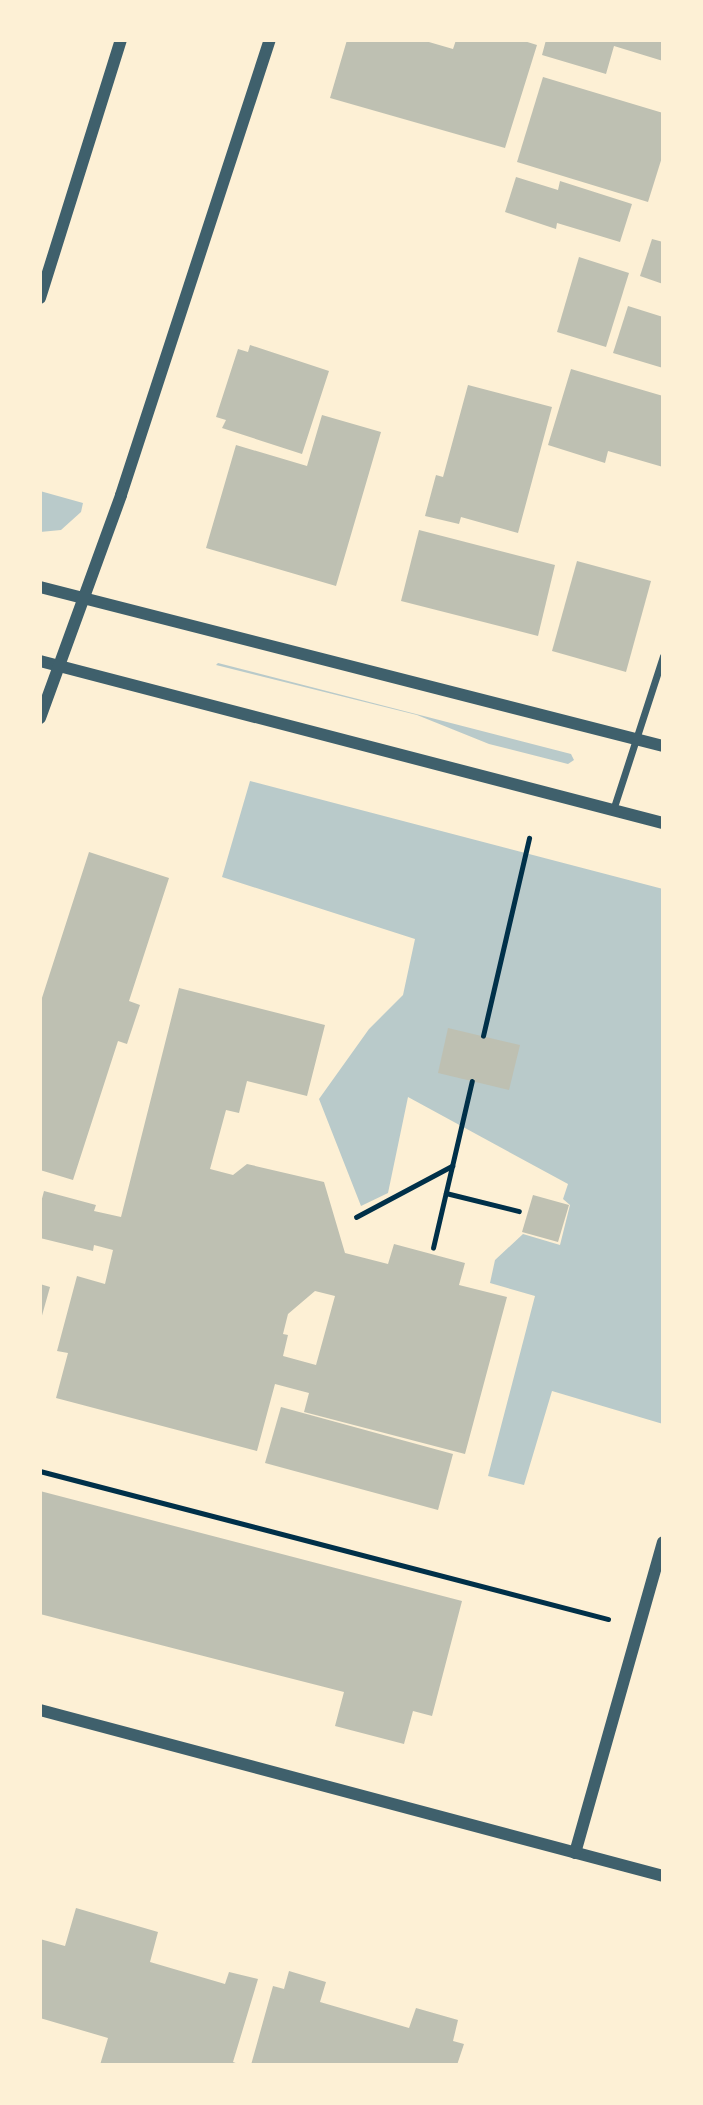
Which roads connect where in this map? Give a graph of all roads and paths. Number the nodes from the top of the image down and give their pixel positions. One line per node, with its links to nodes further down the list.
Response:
1 (121, 40): 3 (street)
2 (270, 40): 5 (street)
3 (40, 298)
4 (40, 587): 5 (street)
5 (83, 597): 8 (street); 10 (street)
6 (663, 656): 10 (street)
7 (40, 661): 8 (street)
8 (59, 666): 9 (street); 12 (street)
9 (40, 718)
10 (635, 739): 11 (street); 12 (street)
11 (663, 746)
12 (613, 810): 13 (street)
13 (663, 822)
14 (529, 838): 15 (path)
15 (483, 1036)
16 (472, 1081): 17 (path)
17 (452, 1166): 18 (path); 20 (path)
18 (446, 1193): 19 (path); 21 (path)
19 (519, 1211)
20 (356, 1217)
21 (433, 1248)
22 (40, 1471): 24 (path)
23 (663, 1542): 24 (street)
24 (639, 1627): 26 (street)
25 (40, 1710): 26 (street)
26 (575, 1853): 27 (street)
27 (663, 1876)

